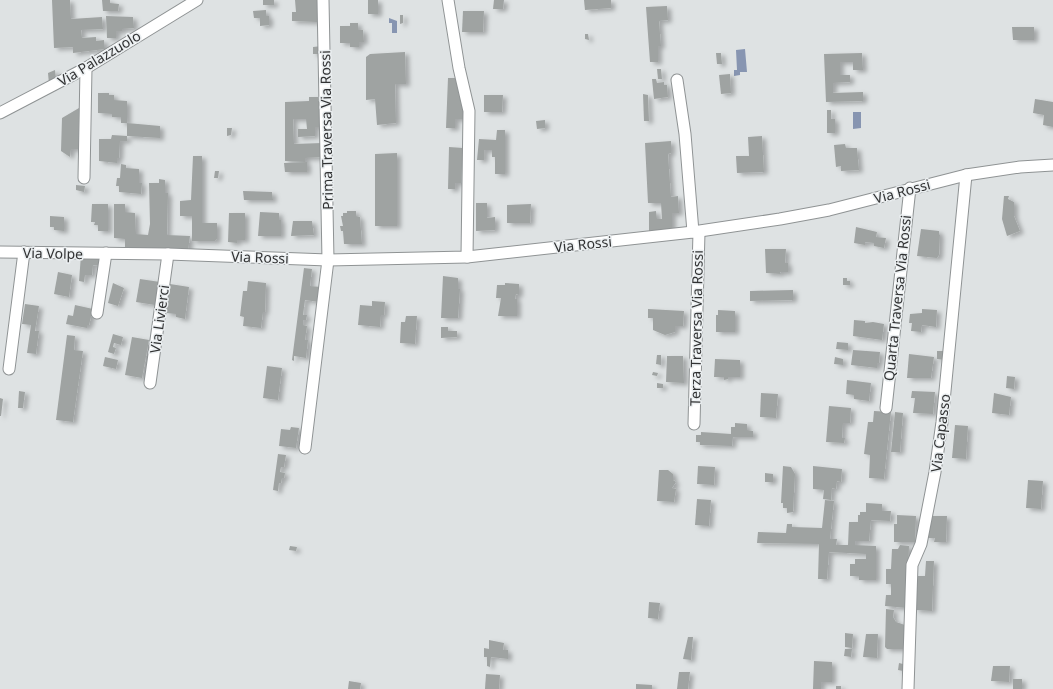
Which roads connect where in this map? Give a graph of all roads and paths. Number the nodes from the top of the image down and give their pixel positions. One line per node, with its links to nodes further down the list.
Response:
1 (197, 0): 4 (street, Via Palazzuolo)
2 (323, 0): 17 (street, Prima Traversa Via Rossi)
3 (448, 0): 16 (street)
4 (86, 68): 6 (street, Via Palazzuolo); 9 (street)
5 (677, 80): 11 (street, Terza Traversa Via Rossi)
6 (0, 114)
7 (1053, 166): 8 (street, Via Rossi)
8 (966, 175): 10 (street, Via Rossi); 24 (street, Via Capasso)
9 (84, 178)
10 (910, 188): 11 (street, Via Rossi); 21 (street, Quarta Traversa Via Rossi)
11 (696, 232): 16 (street, Via Rossi); 22 (street, Terza Traversa Via Rossi)
12 (0, 252): 13 (street, Via Volpe)
13 (24, 252): 14 (street, Via Volpe); 19 (street)
14 (106, 253): 15 (street, Via Rossi); 18 (street)
15 (168, 254): 17 (street, Via Rossi); 20 (street, Via Livierci)
16 (468, 258): 17 (street, Via Rossi)
17 (328, 260): 23 (street, Prima Traversa Via Rossi)
18 (97, 313)
19 (9, 369)
20 (150, 383)
21 (886, 408)
22 (694, 424)
23 (305, 448)
24 (908, 689)

